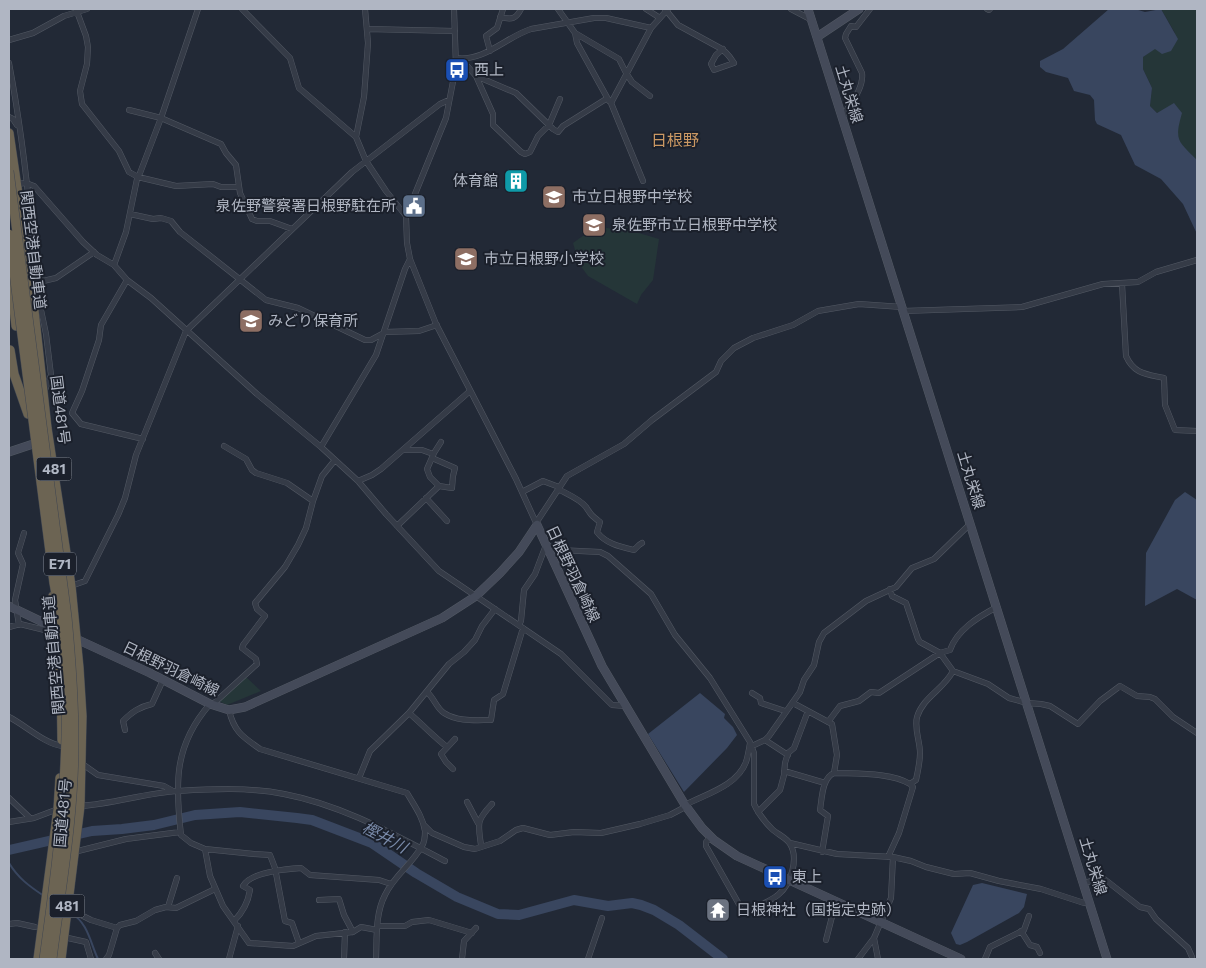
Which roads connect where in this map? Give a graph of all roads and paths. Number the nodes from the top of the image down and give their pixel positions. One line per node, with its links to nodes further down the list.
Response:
1 (87, 9): 15 (street)
2 (198, 9): 39 (street)
3 (242, 9): 43 (street)
4 (364, 9): 21 (street)
5 (454, 9): 22 (street)
6 (503, 9): 16 (street)
7 (521, 9): 16 (street)
8 (558, 9): 19 (street)
9 (646, 9): 17 (street)
10 (666, 9): 17 (street); 26 (street)
11 (791, 9): 18 (street)
12 (808, 9): 18 (main road, 土丸栄線)
13 (859, 9): 24 (main road)
14 (870, 9): 38 (street)
15 (76, 10): 25 (street); 46 (street)
16 (500, 17): 27 (street)
17 (660, 18): 20 (street)
18 (812, 20): 24 (main road, 土丸栄線)
19 (568, 23): 20 (street); 23 (street); 27 (street)
20 (651, 28): 30 (street)
21 (367, 29): 22 (street); 43 (street)
22 (455, 31): 28 (street)
23 (575, 33): 30 (street); 35 (street)
24 (817, 37): 38 (main road, 土丸栄線)
25 (9, 40)
26 (723, 49): 26 (street)
27 (490, 51): 28 (street)
28 (458, 59): 31 (street); 34 (street)
29 (9, 63): 41 (street)
30 (627, 75): 32 (street); 35 (street)
31 (476, 76): 40 (street); 40 (street)
32 (650, 96)
33 (560, 99): 40 (street)
34 (449, 100): 44 (street); 53 (street)
35 (609, 101): 40 (street); 47 (street)
36 (129, 110): 39 (street)
37 (9, 117): 41 (street)
38 (842, 117): 66 (main road, 土丸栄線)
39 (161, 118): 46 (street); 50 (street)
40 (549, 125)
41 (19, 127): 48 (street)
42 (9, 134): 49 (highway, 国道481号 / 481)
43 (356, 136): 44 (street)
44 (366, 161): 53 (street); 55 (street)
45 (9, 171): 196 (highway, 関西空港自動車道 / E71, bridge)
46 (138, 177): 50 (street); 52 (street)
47 (643, 181)
48 (26, 183): 49 (street); 51 (street); 57 (street)
49 (12, 185): 54 (highway, 国道481号 / 481)
50 (239, 187): 55 (street)
51 (30, 208): 54 (street); 62 (street)
52 (130, 214): 60 (street); 63 (street)
53 (406, 216): 58 (street)
54 (22, 224): 62 (highway, 国道481号 / 481)
55 (292, 229): 63 (street)
56 (9, 234): 195 (highway, 関西空港自動車道 / E71, bridge)
57 (94, 252): 60 (street); 62 (street)
58 (410, 259): 67 (street); 69 (street)
59 (1197, 260): 65 (street)
60 (114, 265): 64 (street)
61 (9, 266): 62 (street); 72 (highway, 国道481号 / 481)
62 (32, 276): 98 (highway, 国道481号 / 481)
63 (240, 278): 68 (street); 69 (street)
64 (128, 280): 68 (street); 74 (street)
65 (1122, 284): 66 (street); 73 (street)
66 (903, 309): 85 (street); 91 (main road, 土丸栄線)
67 (437, 325): 69 (street); 71 (street)
68 (186, 331): 74 (street); 78 (street)
69 (384, 332): 78 (street)
70 (9, 349): 72 (highway, 481)
71 (470, 391): 79 (street); 86 (street)
72 (28, 414): 76 (highway, 国道481号 / 481)
73 (1197, 431)
74 (143, 439): 98 (street)
75 (442, 442): 81 (street)
76 (33, 444): 80 (main road); 107 (highway, 国道481号 / 481)
77 (224, 446): 88 (street)
78 (321, 447): 82 (street)
79 (404, 450): 81 (street); 83 (street)
80 (10, 454)
81 (433, 456): 84 (street); 84 (street)
82 (335, 460): 83 (street); 88 (street)
83 (358, 481): 92 (street)
84 (438, 486): 87 (street)
85 (559, 488): 86 (street); 90 (street); 94 (street)
86 (522, 492): 90 (street)
87 (426, 498): 89 (street); 92 (street)
88 (313, 501): 116 (street)
89 (447, 521)
90 (536, 524): 96 (main road, 日根野羽倉崎線); 100 (main road, 日根野羽倉崎線)
91 (970, 524): 99 (street); 101 (main road, 土丸栄線)
92 (397, 526): 100 (street)
93 (24, 533): 102 (street)
94 (606, 540): 95 (street); 97 (street)
95 (642, 543)
96 (546, 545): 97 (street); 105 (street); 117 (main road, 日根野羽倉崎線)
97 (600, 552): 128 (street)
98 (71, 586): 108 (highway, 国道481号 / 481)
99 (890, 589): 109 (street); 114 (street)
100 (476, 596): 103 (street); 118 (main road, 日根野羽倉崎線)
101 (997, 607): 109 (street); 115 (main road, 土丸栄線)
102 (13, 608): 104 (street); 107 (main road, 日根野羽倉崎線)
103 (495, 609): 105 (street); 112 (street)
104 (18, 625): 106 (street); 107 (street)
105 (521, 627): 112 (street); 117 (street)
106 (9, 628)
107 (56, 631): 108 (main road, 日根野羽倉崎線); 129 (highway, 国道481号 / 481)
108 (76, 639): 111 (main road, 日根野羽倉崎線); 132 (highway, 国道481号 / 481)
109 (940, 653): 110 (street); 123 (street)
110 (953, 671): 115 (street); 138 (street)
111 (163, 680): 116 (main road, 日根野羽倉崎線); 124 (street)
112 (427, 692): 121 (street)
113 (752, 693): 119 (street)
114 (793, 703): 119 (street); 120 (street)
115 (1027, 703): 125 (street); 164 (main road, 土丸栄線)
116 (211, 704): 118 (main road, 日根野羽倉崎線); 139 (street)
117 (626, 706): 143 (main road, 日根野羽倉崎線)
118 (229, 710): 136 (street)
119 (785, 711): 127 (street)
120 (808, 711): 123 (street); 131 (street)
121 (409, 713): 130 (street); 136 (street)
122 (9, 717): 129 (street)
123 (828, 722): 135 (street)
124 (125, 730)
125 (1197, 733)
126 (455, 739): 130 (street)
127 (765, 740): 128 (street); 131 (street)
128 (751, 744): 143 (street); 146 (street)
129 (62, 746): 145 (highway, 国道481号 / 481)
130 (447, 747): 133 (street)
131 (788, 755): 134 (street)
132 (81, 762): 139 (street); 144 (highway, 国道481号 / 481)
133 (453, 769)
134 (784, 771): 137 (street); 146 (street)
135 (834, 773): 137 (street); 138 (street)
136 (359, 778): 149 (street)
137 (825, 783): 158 (street)
138 (910, 784): 159 (street)
139 (175, 791): 144 (street); 151 (street); 155 (street)
140 (9, 798): 147 (street)
141 (467, 802): 150 (street)
142 (492, 804): 150 (street)
143 (686, 805): 152 (main road, 日根野羽倉崎線); 154 (street)
144 (80, 806): 157 (highway, 国道481号 / 481)
145 (58, 809): 147 (street); 194 (highway, 国道481号 / 481)
146 (758, 812): 153 (street)
147 (30, 818): 148 (street)
148 (9, 822)
149 (422, 823): 154 (street); 155 (street)
150 (478, 823): 154 (street)
151 (180, 832): 156 (street); 157 (street)
152 (711, 837): 163 (main road, 日根野羽倉崎線); 171 (street)
153 (790, 844): 158 (street); 163 (street)
154 (481, 845)
155 (421, 848): 160 (street); 165 (street)
156 (205, 849): 161 (street); 166 (street)
157 (74, 852): 173 (highway, 国道481号 / 481)
158 (822, 852): 159 (street)
159 (890, 857): 169 (street); 176 (street)
160 (445, 860)
161 (276, 870): 165 (street); 178 (street); 190 (street)
162 (177, 878): 172 (street)
163 (789, 880): 168 (main road, 日根野羽倉崎線); 170 (street)
164 (1084, 883): 169 (main road, 土丸栄線); 193 (street)
165 (391, 884): 181 (street)
166 (215, 889): 172 (street); 178 (street)
167 (319, 900): 185 (street)
168 (836, 901): 176 (main road, 日根野羽倉崎線); 189 (street)
169 (1090, 903): 211 (main road, 土丸栄線)
170 (762, 904)
171 (740, 906)
172 (168, 907): 180 (street)
173 (67, 908): 180 (street); 197 (highway, 国道481号 / 481)
174 (1029, 916): 183 (street)
175 (602, 918): 206 (street)
176 (881, 922): 188 (street); 209 (main road, 日根野羽倉崎線)
177 (9, 924): 179 (street)
178 (236, 924): 190 (street); 201 (street)
179 (35, 927)
180 (117, 928): 199 (street)
181 (377, 928): 185 (street); 186 (street); 204 (street)
182 (476, 928): 186 (street)
183 (1021, 931): 192 (street); 210 (street)
184 (346, 932): 185 (street); 190 (street); 202 (street)
185 (353, 932)
186 (472, 933): 205 (street)
187 (68, 938): 198 (street)
188 (874, 938): 207 (street); 208 (street)
189 (826, 940)
190 (299, 943)
191 (155, 953): 200 (street)
192 (1040, 953)
193 (1192, 957)
194 (38, 959)
195 (44, 959)
196 (52, 959)
197 (61, 959)
198 (91, 959)
199 (106, 959)
200 (159, 959)
201 (229, 959)
202 (344, 959): 203 (street)
203 (349, 959)
204 (376, 959)
205 (462, 959)
206 (588, 959)
207 (858, 959)
208 (878, 959)
209 (960, 959)
210 (985, 959)
211 (1107, 959)

